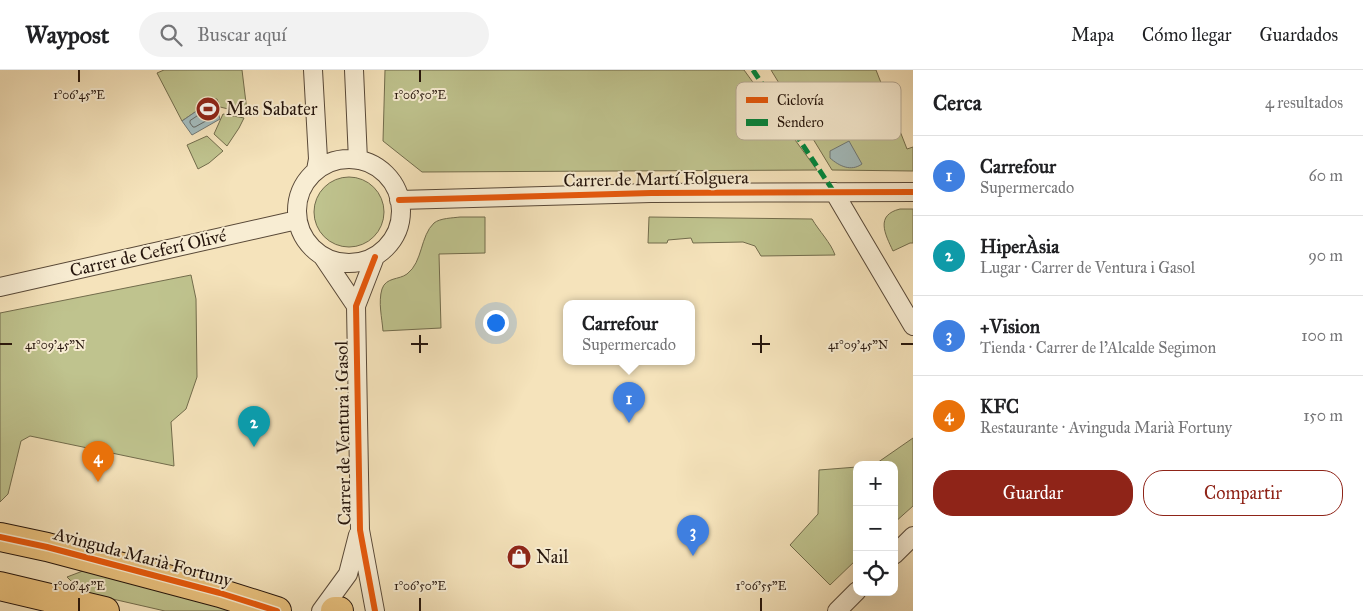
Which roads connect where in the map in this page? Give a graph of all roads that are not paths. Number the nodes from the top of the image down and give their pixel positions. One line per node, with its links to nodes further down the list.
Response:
1 (313, 70): 4 (street)
2 (354, 70): 3 (street)
3 (358, 160): 4 (street); 7 (street)
4 (316, 170): 8 (street)
5 (834, 192): 6 (street, Carrer de Martí Folguera); 7 (street, Carrer de Martí Folguera); 13 (street)
6 (913, 192)
7 (399, 200): 10 (street)
8 (297, 220): 9 (street); 11 (street, Carrer de Ceferí Olivé)
9 (324, 257): 10 (street); 12 (street)
10 (375, 257): 12 (street, Carrer de Ventura i Gasol)
11 (0, 287)
12 (356, 306): 14 (street, Carrer de Ventura i Gasol)
13 (913, 326)
14 (360, 530): 22 (street, Carrer de Ventura i Gasol); 23 (street, Carrer de Ventura i Gasol)
15 (913, 536): 17 (street)
16 (0, 537): 21 (main road, Avinguda Marià Fortuny)
17 (898, 551)
18 (0, 586): 20 (main road)
19 (853, 596): 24 (street)
20 (104, 611)
21 (277, 611)
22 (321, 611)
23 (375, 611)
24 (837, 611)

